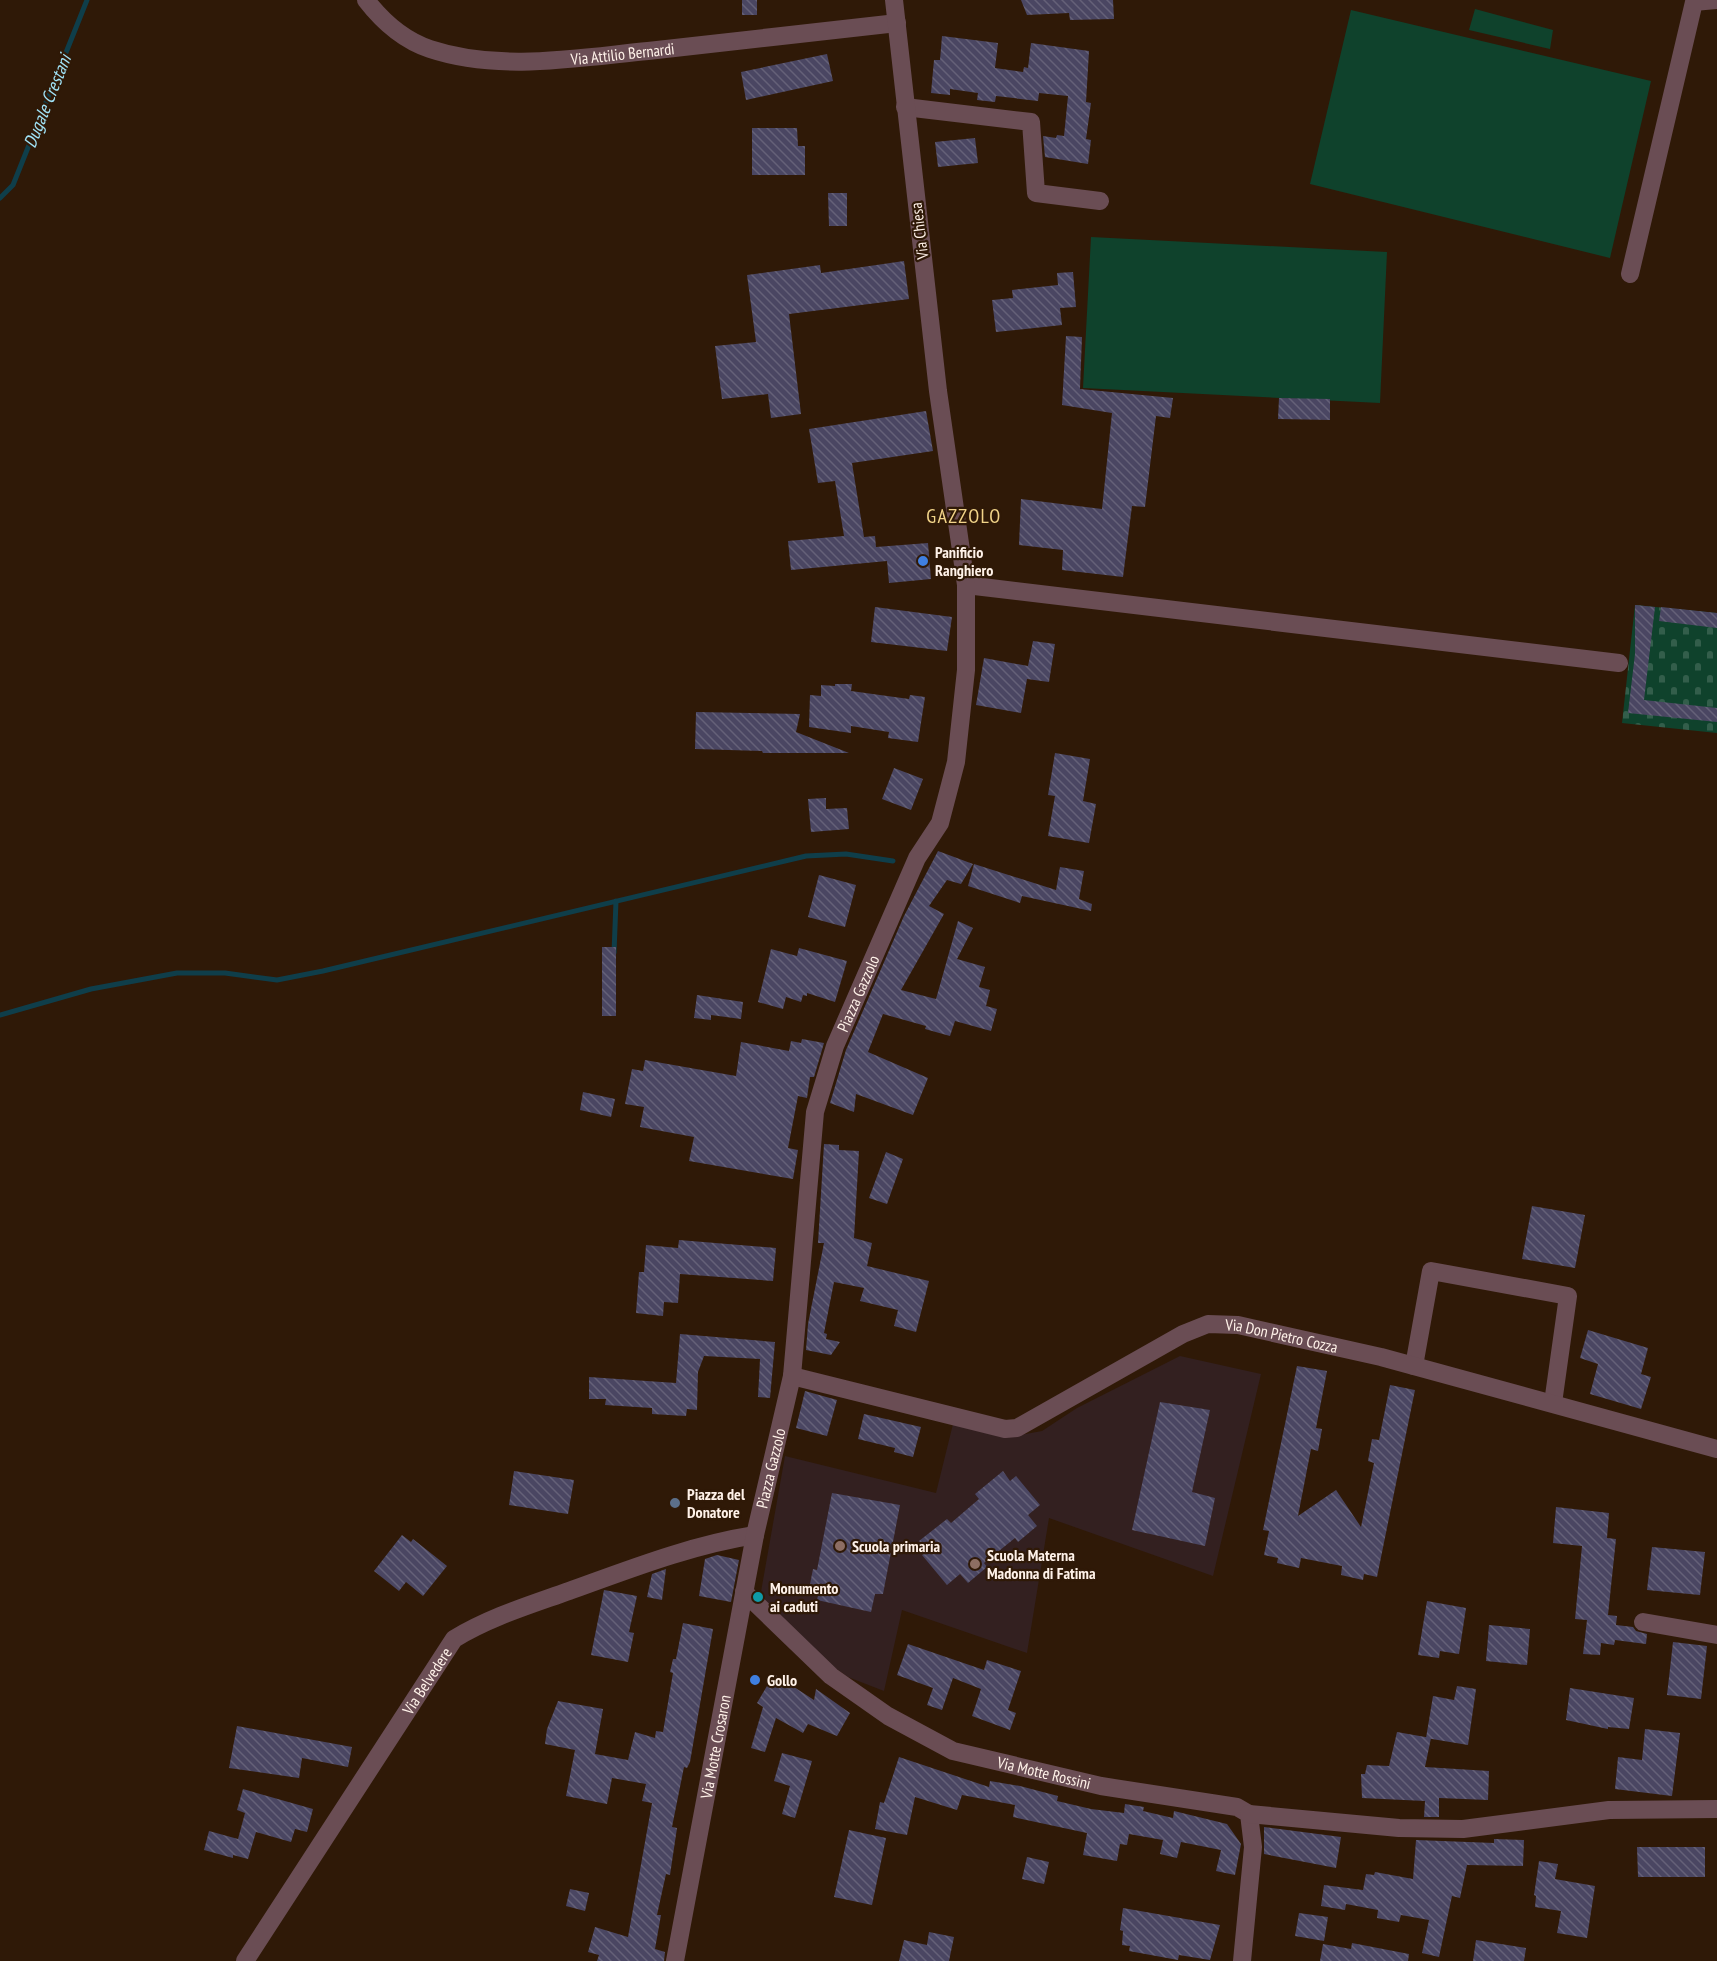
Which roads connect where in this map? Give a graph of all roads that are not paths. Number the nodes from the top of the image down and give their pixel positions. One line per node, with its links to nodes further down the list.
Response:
1 (366, 0): 5 (street, Via Attilio Bernardi)
2 (894, 0): 5 (street, Via Chiesa)
3 (1716, 0): 4 (street)
4 (1690, 1): 8 (street)
5 (897, 23): 6 (street, Via Chiesa)
6 (905, 107): 7 (street); 9 (street, Via Chiesa)
7 (1100, 201)
8 (1630, 274)
9 (948, 461): 10 (street, Piazza Gazzolo)
10 (966, 585): 11 (street); 13 (street, Piazza Gazzolo)
11 (1619, 663)
12 (1414, 1366): 13 (street, Via Don Pietro Cozza); 14 (street, Via Don Pietro Cozza); 14 (street)
13 (792, 1376): 16 (street, Piazza Gazzolo)
14 (1553, 1403): 15 (street, Via Don Pietro Cozza)
15 (1717, 1449)
16 (755, 1535): 17 (street, Via Motte Crosaron); 22 (street, Via Belvedere)
17 (744, 1592): 21 (street, Via Motte Rossini); 23 (street, Via Motte Crosaron)
18 (1643, 1623): 19 (street)
19 (1717, 1635)
20 (1717, 1809): 21 (street, Via Motte Rossini)
21 (1249, 1814): 24 (street)
22 (245, 1961)
23 (675, 1961)
24 (1242, 1961)

